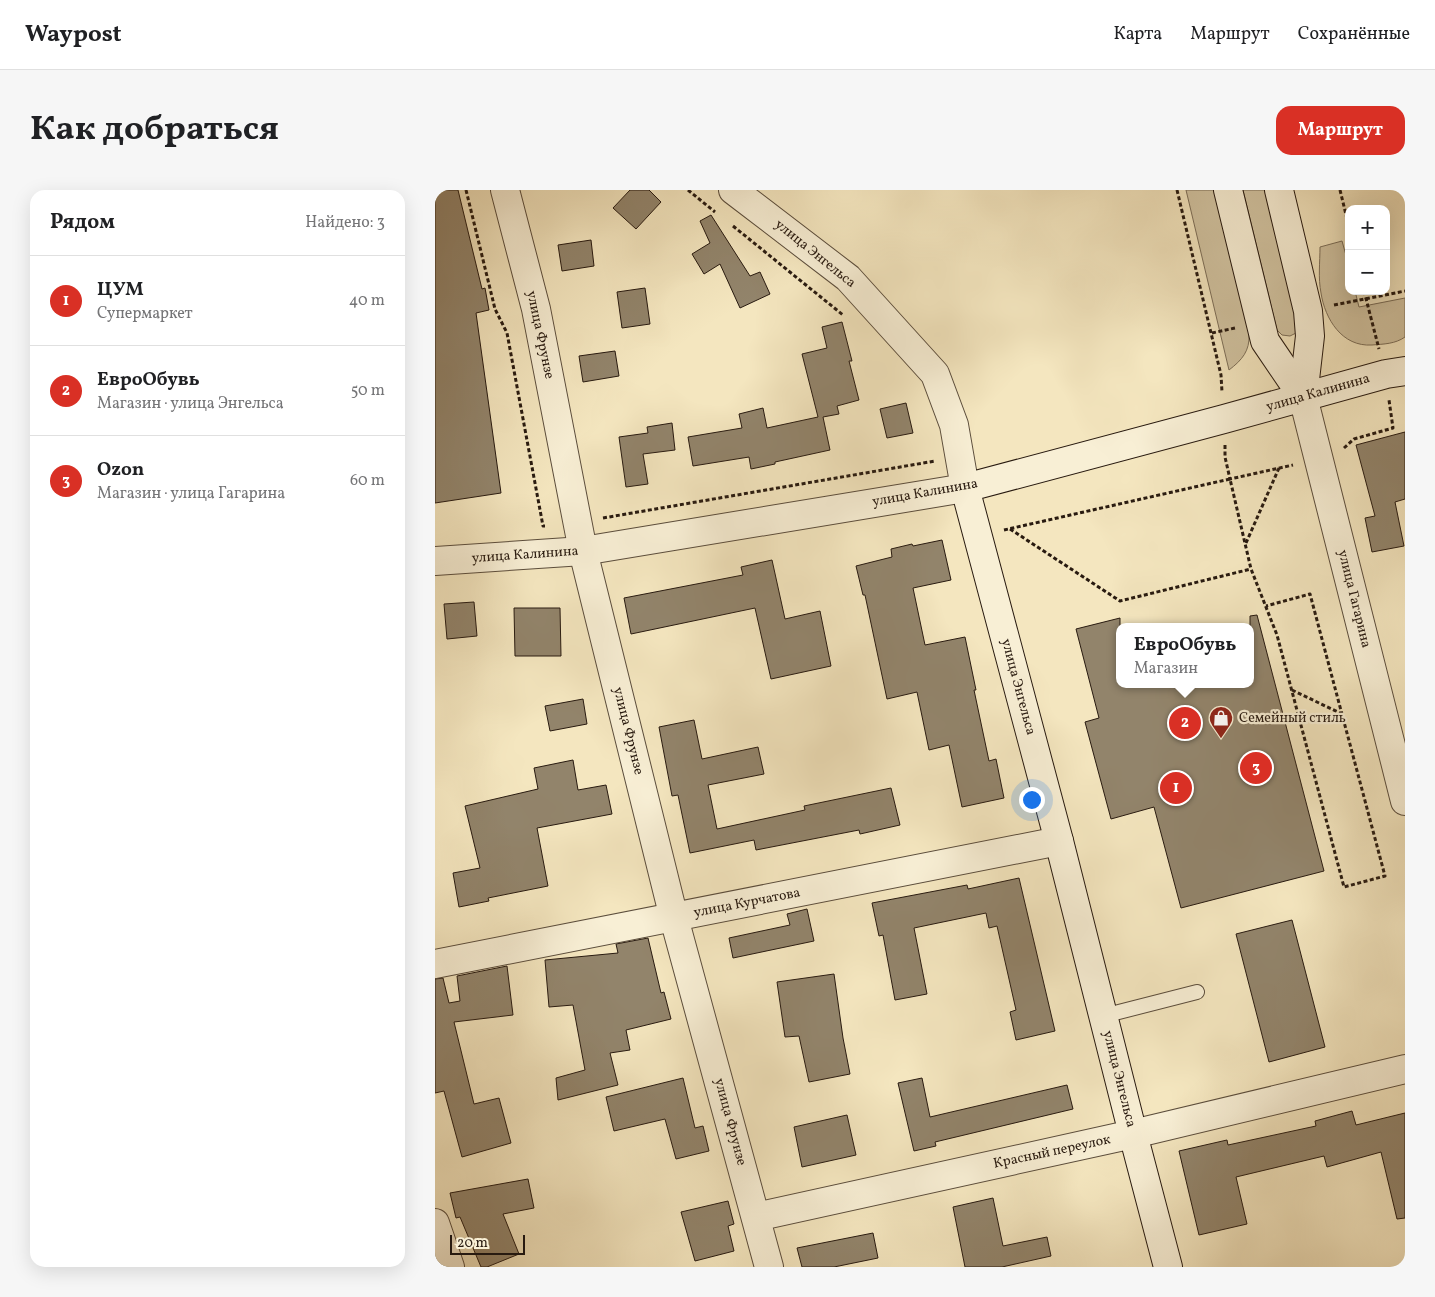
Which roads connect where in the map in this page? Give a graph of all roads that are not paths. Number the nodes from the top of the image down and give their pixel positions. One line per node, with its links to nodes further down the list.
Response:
1 (505, 190): 8 (street, улица Фрунзе)
2 (733, 190): 7 (street, улица Энгельса)
3 (1228, 190): 6 (street, улица Гагарина)
4 (1279, 190): 6 (street, улица Гагарина)
5 (1405, 371): 6 (street, улица Калинина)
6 (1303, 397): 7 (street, улица Калинина); 10 (street, улица Гагарина)
7 (955, 489): 8 (street, улица Калинина); 12 (street, улица Энгельса)
8 (583, 550): 9 (street, улица Калинина); 13 (street, улица Фрунзе)
9 (435, 561)
10 (1401, 769): 11 (street, улица Гагарина)
11 (1405, 801)
12 (1059, 841): 13 (street, улица Курчатова); 16 (street, улица Энгельса)
13 (674, 918): 14 (street, улица Курчатова); 19 (street, улица Фрунзе)
14 (435, 964)
15 (1197, 992): 16 (lane)
16 (1103, 1016): 18 (street, улица Энгельса)
17 (1405, 1068): 18 (street, Красный переулок)
18 (1133, 1134): 19 (street, Красный переулок); 23 (street, улица Энгельса)
19 (756, 1217): 22 (street, улица Фрунзе)
20 (435, 1223): 21 (street)
21 (451, 1267)
22 (769, 1267)
23 (1168, 1267)

